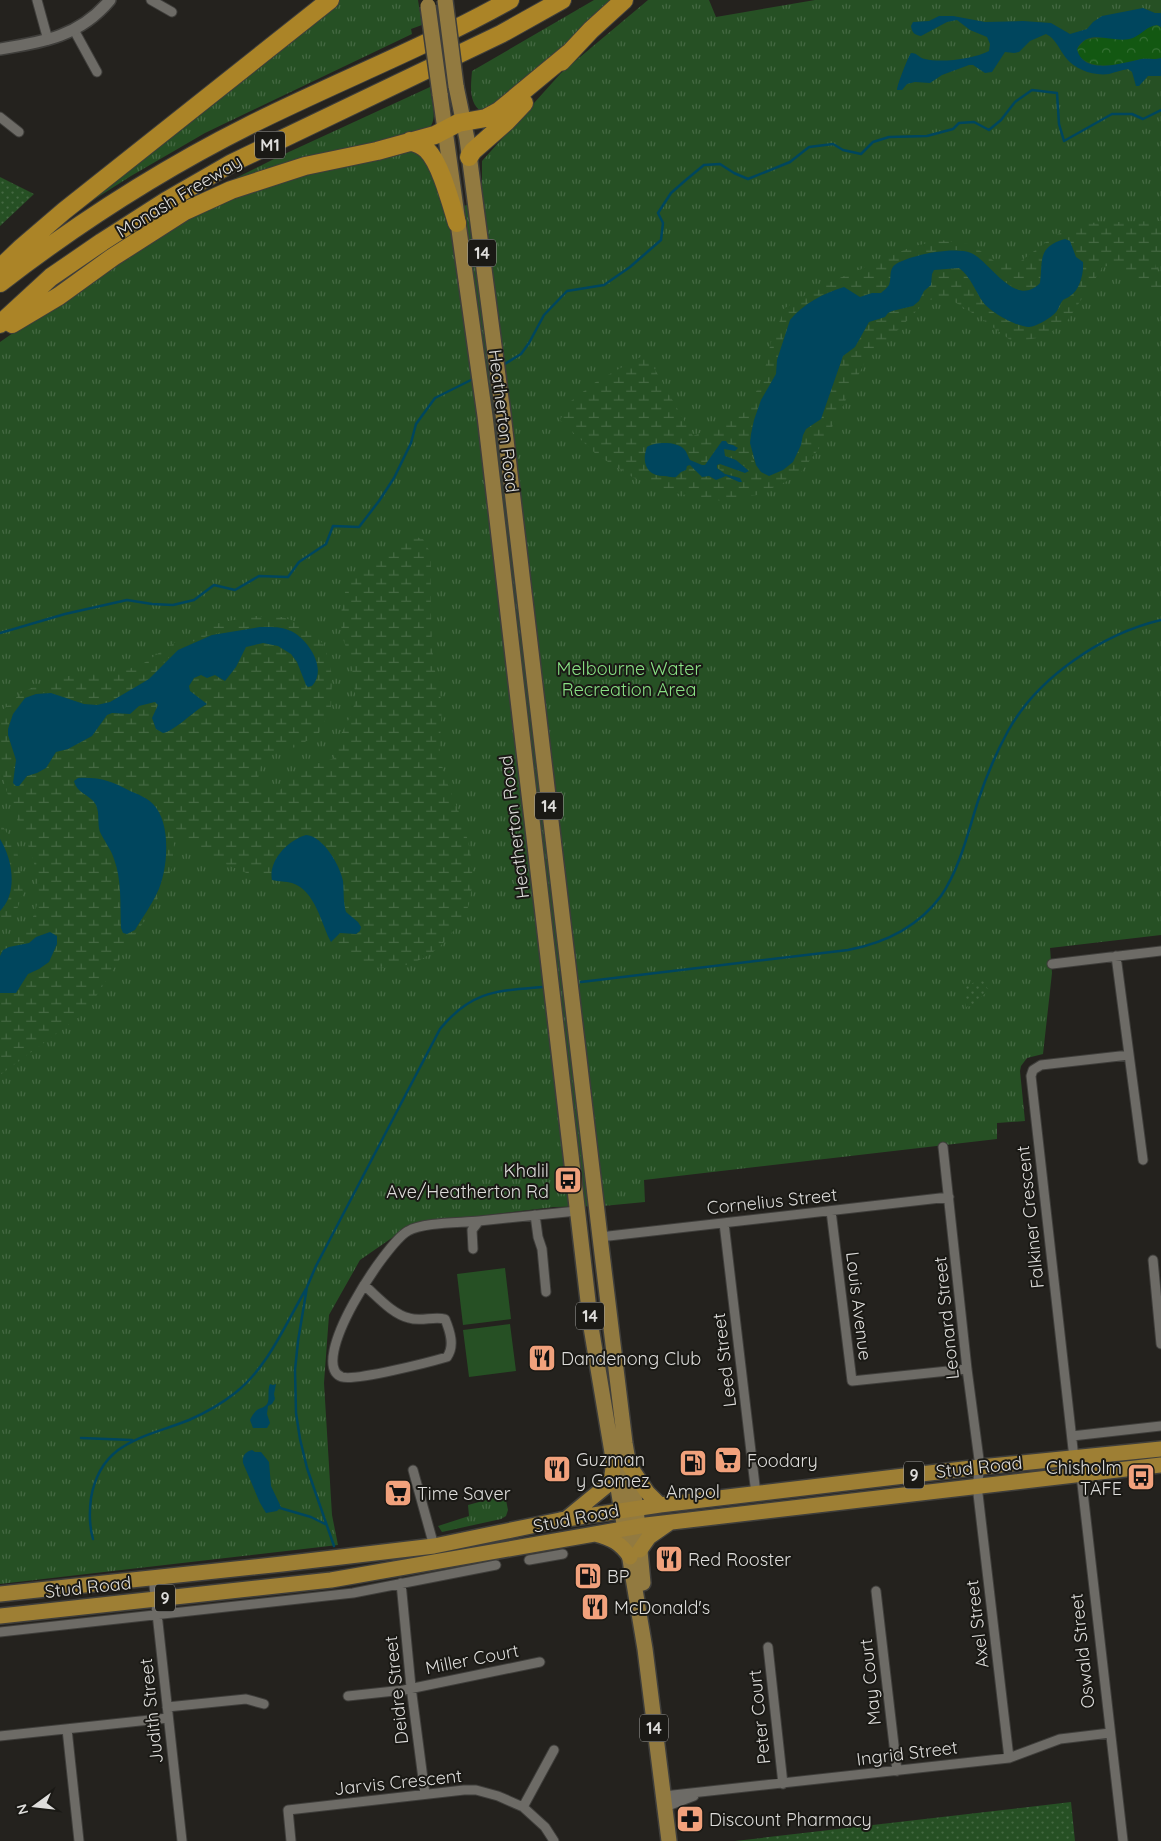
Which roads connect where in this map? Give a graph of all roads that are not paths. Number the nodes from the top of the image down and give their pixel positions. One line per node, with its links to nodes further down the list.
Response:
1 (37, 0): 12 (street)
2 (110, 0): 11 (street)
3 (151, 0): 10 (street)
4 (330, 0): 23 (highway)
5 (444, 0): 17 (main road, Heatherton Road / 14, bridge)
6 (510, 0): 24 (highway, Monash Freeway / M1)
7 (562, 0): 25 (highway, Monash Freeway / M1)
8 (624, 0): 14 (highway)
9 (428, 3): 19 (main road, Heatherton Road / 14, bridge)
10 (172, 12)
11 (74, 30): 12 (street); 15 (street)
12 (48, 40): 13 (street)
13 (0, 49)
14 (570, 53): 17 (highway); 21 (highway)
15 (97, 72)
16 (0, 117): 18 (street)
17 (462, 122): 19 (highway); 21 (main road, Heatherton Road / 14)
18 (18, 132)
19 (444, 132): 20 (highway); 22 (main road, Heatherton Road / 14)
20 (410, 141): 22 (highway); 26 (highway)
21 (469, 157): 34 (main road, Heatherton Road / 14)
22 (458, 223): 35 (main road, Heatherton Road / 14)
23 (0, 268)
24 (0, 283)
25 (0, 324)
26 (0, 331)
27 (1161, 951): 28 (street)
28 (1116, 956): 29 (street); 30 (street)
29 (1052, 964)
30 (1129, 1055): 32 (street); 49 (street, Falkiner Crescent)
31 (943, 1147): 33 (street, Leonard Street)
32 (1143, 1160)
33 (949, 1198): 36 (street, Cornelius Street); 47 (street, Leonard Street)
34 (597, 1209): 35 (main road); 40 (main road, Heatherton Road / 14)
35 (578, 1211): 37 (street); 41 (main road, Heatherton Road / 14)
36 (831, 1211): 39 (street, Cornelius Street); 47 (street, Louis Avenue)
37 (535, 1215): 38 (street); 45 (street)
38 (479, 1221): 42 (street); 44 (street)
39 (724, 1223): 40 (street, Cornelius Street); 59 (street, Leed Street)
40 (600, 1237): 41 (main road); 53 (main road, Heatherton Road / 14)
41 (581, 1240): 52 (main road, Heatherton Road / 14)
42 (473, 1249)
43 (1153, 1260): 46 (street)
44 (364, 1285): 44 (street)
45 (546, 1292)
46 (1161, 1344)
47 (967, 1369): 55 (street, Leonard Street)
48 (1161, 1426): 49 (street)
49 (1072, 1436): 51 (street, Falkiner Crescent)
50 (1161, 1449): 51 (highway, Stud Road / 9)
51 (1074, 1458): 55 (highway, Stud Road / 9); 57 (highway, Oswald Street)
52 (614, 1461): 61 (main road, Heatherton Road / 14); 62 (highway)
53 (630, 1465): 60 (highway); 61 (main road, Heatherton Road / 14)
54 (1161, 1466): 57 (highway, Stud Road / 9)
55 (980, 1467): 58 (street, Leonard Street); 59 (highway, Stud Road / 9)
56 (413, 1470): 66 (street)
57 (1081, 1475): 58 (highway, Stud Road / 9); 88 (street, Oswald Street)
58 (977, 1486): 63 (highway, Stud Road / 9); 91 (street, Axel Street)
59 (756, 1494): 60 (highway, Stud Road / 9)
60 (660, 1504): 61 (highway, Stud Road / 9)
61 (629, 1509): 62 (highway, Stud Road / 9); 64 (main road, Heatherton Road / 14)
62 (566, 1519): 66 (highway, Stud Road / 9)
63 (670, 1522): 64 (highway, Stud Road / 9); 69 (highway)
64 (631, 1527): 65 (highway, Stud Road / 9); 69 (main road, Heatherton Road / 14)
65 (593, 1534): 67 (highway, Stud Road / 9); 69 (highway)
66 (434, 1546): 72 (highway, Stud Road / 9)
67 (545, 1550): 68 (street); 70 (street); 76 (highway, Stud Road / 9)
68 (563, 1554)
69 (635, 1554): 95 (main road, Heatherton Road / 14)
70 (529, 1560)
71 (496, 1565): 73 (street, Stud Road)
72 (153, 1577): 75 (highway, Stud Road / 9); 76 (street, Judith Street)
73 (401, 1583): 77 (street, Stud Road); 82 (street, Deidre Street)
74 (876, 1591): 92 (street, May Court)
75 (0, 1594)
76 (155, 1598): 77 (street, Judith Street); 78 (highway, Stud Road / 9)
77 (158, 1615): 79 (street, Stud Road); 85 (street, Judith Street)
78 (0, 1616)
79 (0, 1632)
80 (768, 1647): 93 (street, Peter Court)
81 (540, 1662): 82 (street, Miller Court)
82 (411, 1687): 83 (street, Miller Court); 94 (street, Deidre Street)
83 (348, 1696)
84 (264, 1704): 85 (street)
85 (167, 1708): 86 (street, Judith Street)
86 (168, 1718): 87 (street); 98 (street, Judith Street)
87 (67, 1729): 89 (street); 97 (street)
88 (1110, 1733): 91 (street, Ingrid Street); 102 (street, Oswald Street)
89 (0, 1736)
90 (554, 1750): 96 (street)
91 (1009, 1758): 92 (street, Ingrid Street)
92 (897, 1771): 93 (street, Ingrid Street)
93 (783, 1784): 95 (street, Ingrid Street)
94 (425, 1794): 96 (street, Jarvis Crescent); 99 (street, Jarvis Crescent)
95 (664, 1802): 101 (main road, Heatherton Road / 14)
96 (523, 1807): 100 (street, Jarvis Crescent)
97 (79, 1841)
98 (182, 1841)
99 (291, 1841)
100 (554, 1841)
101 (668, 1841)
102 (1123, 1841)

